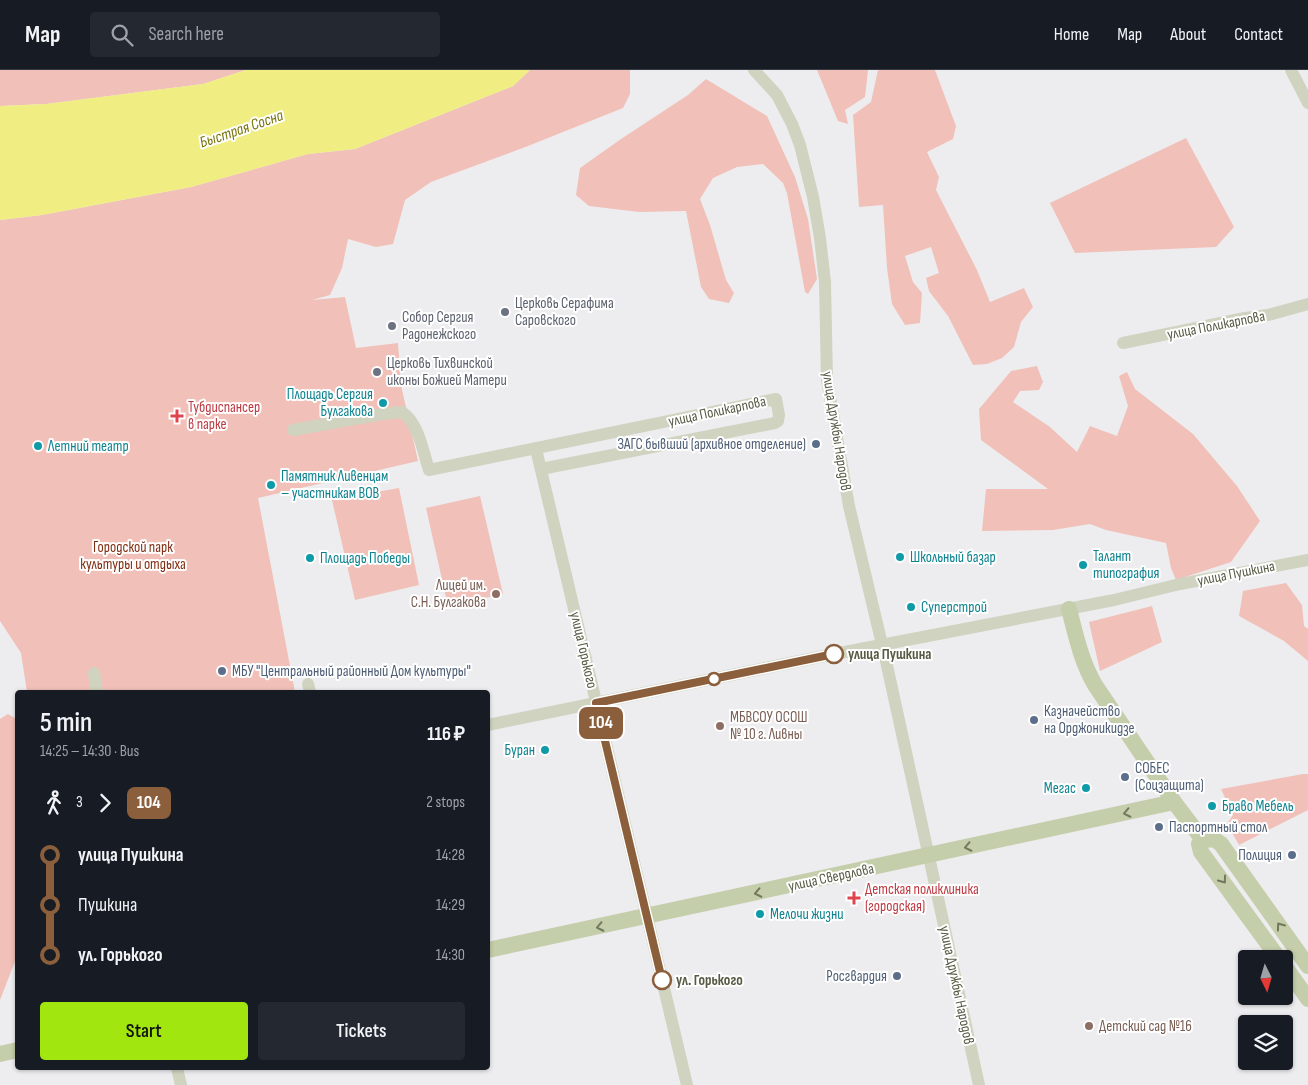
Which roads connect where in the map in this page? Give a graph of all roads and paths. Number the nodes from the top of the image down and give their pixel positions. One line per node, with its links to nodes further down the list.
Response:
1 (754, 70): 11 (street, улица Дружбы Народов)
2 (1291, 70): 3 (street)
3 (1308, 103)
4 (1308, 304): 5 (street, улица Поликарпова)
5 (1123, 343)
6 (293, 430): 7 (street, улица Поликарпова)
7 (536, 449): 8 (street, улица Горького); 8 (street, улица Поликарпова)
8 (542, 469): 14 (street, улица Горького)
9 (1308, 560): 10 (street, улица Пушкина)
10 (1069, 609): 11 (street, улица Пушкина); 16 (main road)
11 (883, 645): 14 (street, улица Пушкина); 18 (street, улица Дружбы Народов)
12 (94, 673): 13 (street)
13 (97, 690)
14 (596, 703): 15 (street, улица Пушкина); 19 (street, улица Горького)
15 (490, 725)
16 (1174, 802): 17 (main road); 18 (main road, улица Свердлова, one-way to 18)
17 (1202, 840): 21 (main road, one-way to 21); 22 (main road, one-way to 17)
18 (930, 856): 19 (main road, улица Свердлова, one-way to 19); 30 (street, улица Дружбы Народов)
19 (647, 916): 20 (main road, улица Свердлова, one-way to 20); 29 (street, улица Горького)
20 (490, 950)
21 (1272, 950)
22 (1308, 966)
23 (1293, 978): 24 (main road)
24 (1308, 999)
25 (15, 1051): 26 (main road)
26 (0, 1054)
27 (177, 1070): 28 (street)
28 (181, 1085)
29 (687, 1085)
30 (979, 1085)

